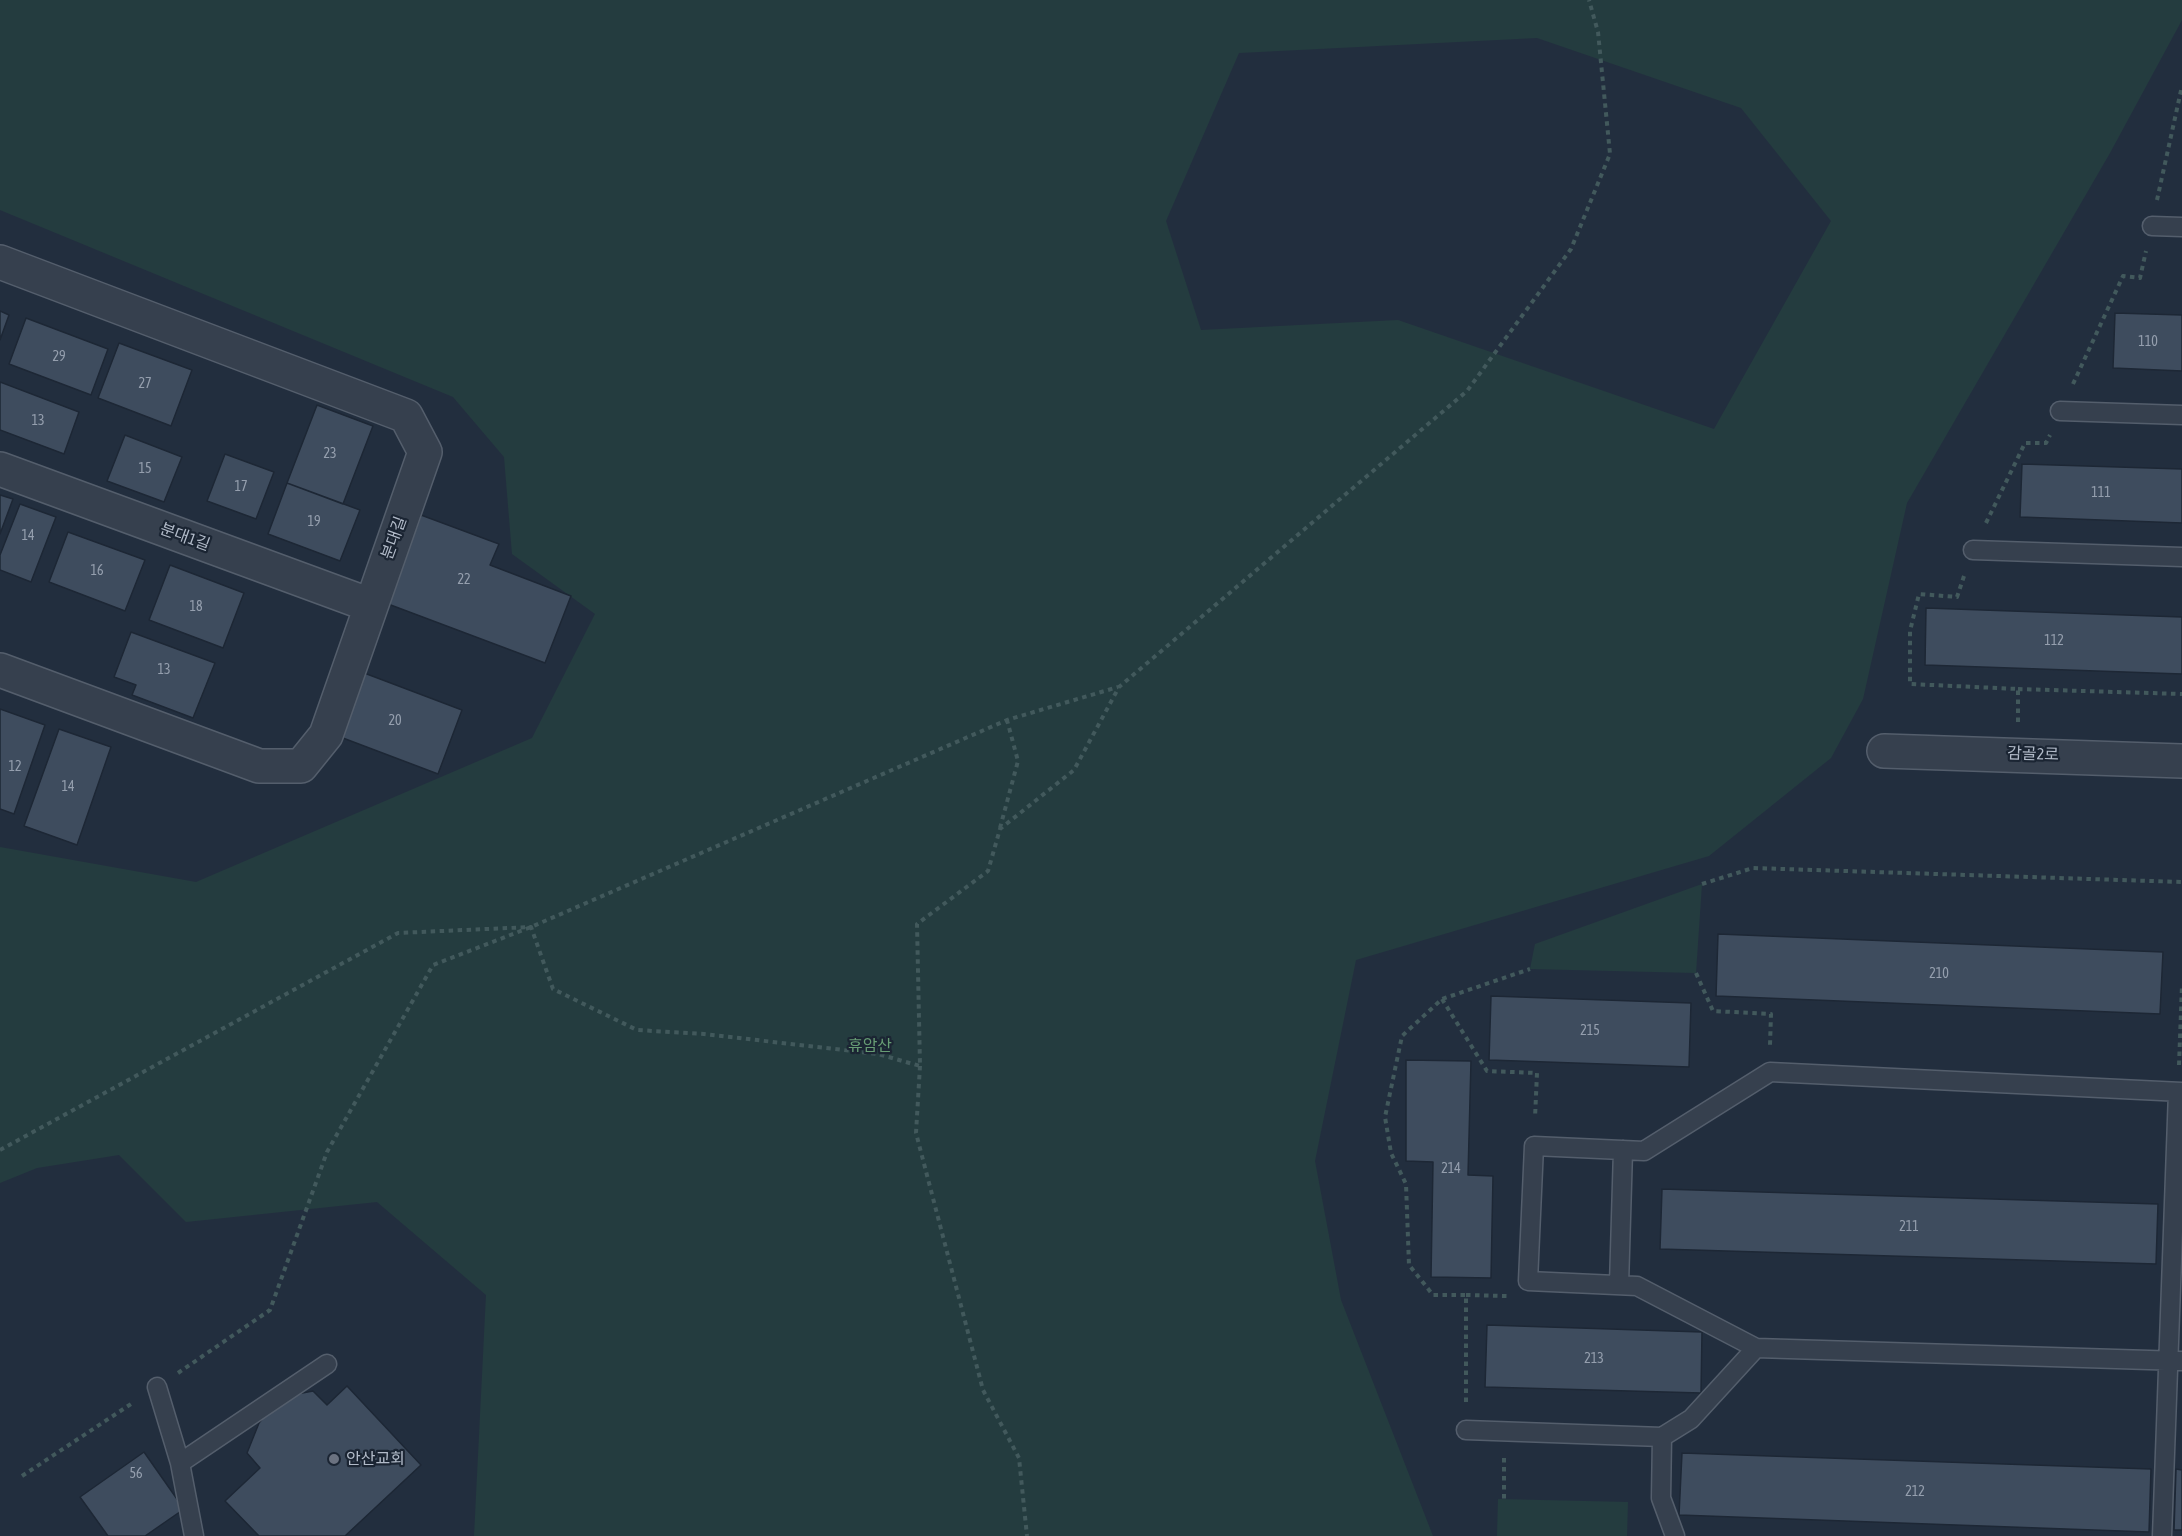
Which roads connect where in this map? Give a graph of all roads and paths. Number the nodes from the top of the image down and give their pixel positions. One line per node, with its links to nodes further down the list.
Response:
1 (1589, 0): 13 (path)
2 (2182, 86): 3 (path)
3 (2151, 226): 4 (lane); 6 (path)
4 (2182, 227)
5 (0, 262): 11 (street, 분대길)
6 (2060, 411): 7 (lane); 9 (path)
7 (2182, 415)
8 (0, 469): 11 (street, 분대1길)
9 (1973, 550): 10 (lane); 14 (path)
10 (2182, 557)
11 (370, 605): 12 (street, 분대길)
12 (0, 670)
13 (1119, 687): 16 (path); 20 (path)
14 (2018, 689): 15 (path); 18 (path)
15 (2182, 694)
16 (1007, 720): 20 (path); 23 (path)
17 (1884, 751): 18 (street, 감골2로)
18 (2018, 753): 19 (street, 감골2로)
19 (2182, 760)
20 (1000, 829): 28 (path)
21 (2182, 882): 22 (path)
22 (1702, 884)
23 (531, 927): 28 (path); 32 (path); 38 (path)
24 (1530, 969): 27 (path)
25 (1696, 973): 29 (path)
26 (2182, 985): 30 (path)
27 (1442, 999): 31 (path); 39 (path)
28 (920, 1066): 46 (path)
29 (1770, 1072): 30 (lane); 33 (lane)
30 (2180, 1092): 36 (lane)
31 (1534, 1146): 33 (lane); 34 (lane)
32 (0, 1150)
33 (1623, 1150): 34 (lane)
34 (1619, 1285): 35 (lane)
35 (1756, 1348): 36 (lane); 41 (lane)
36 (2174, 1360): 48 (lane)
37 (327, 1364): 42 (lane)
38 (157, 1387): 42 (lane); 43 (path)
39 (1466, 1430): 40 (lane)
40 (1504, 1433): 41 (lane); 44 (path)
41 (1662, 1437): 47 (lane)
42 (180, 1463): 45 (lane)
43 (22, 1476)
44 (1504, 1499)
45 (194, 1536)
46 (1027, 1536)
47 (1675, 1536)
48 (2162, 1536)

